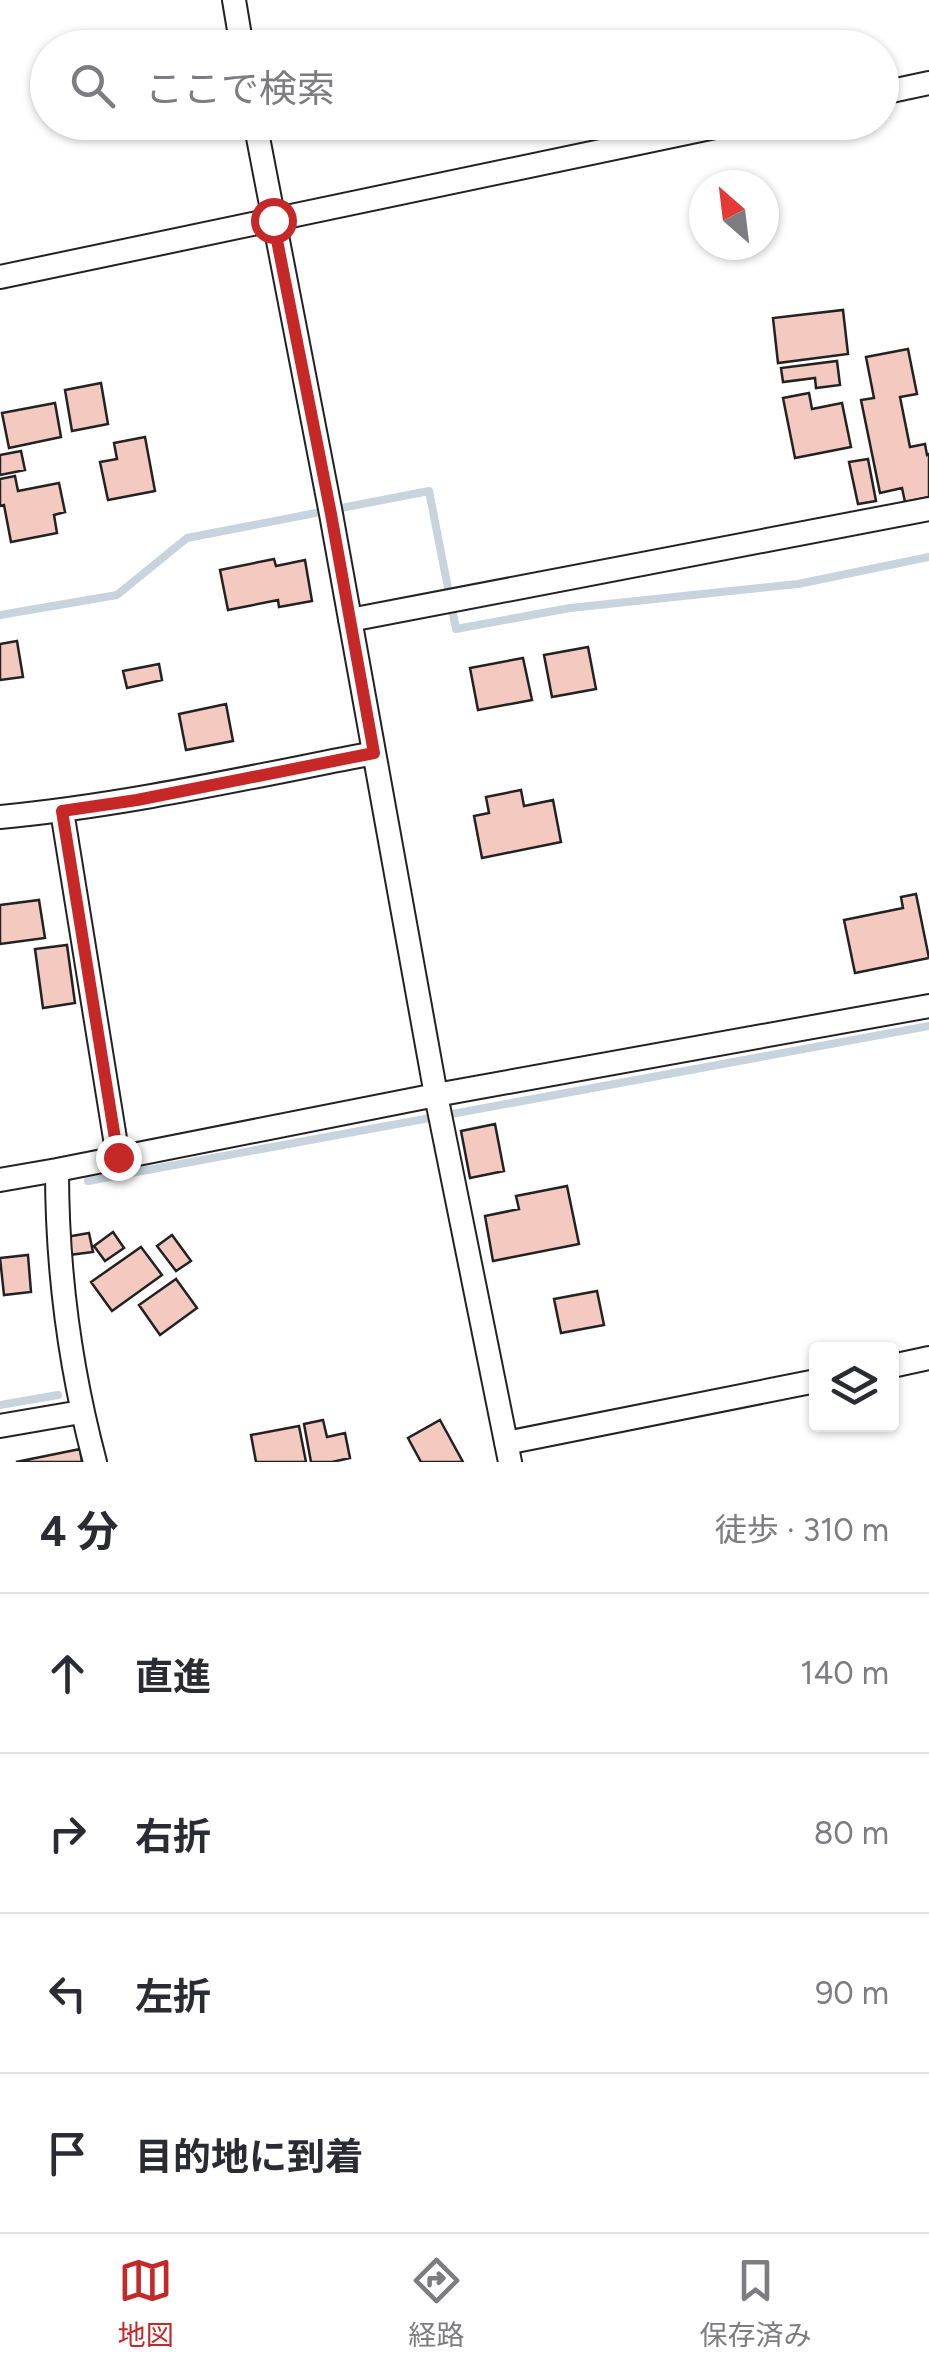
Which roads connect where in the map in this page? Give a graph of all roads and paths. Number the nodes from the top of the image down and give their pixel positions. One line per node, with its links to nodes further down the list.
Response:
1 (234, 0): 2 (street)
2 (239, 30)
3 (929, 83): 4 (street)
4 (899, 89)
5 (258, 140): 7 (street)
6 (653, 140): 7 (street)
7 (273, 220): 8 (street); 10 (street)
8 (0, 277)
9 (929, 509): 10 (street)
10 (350, 620): 11 (street)
11 (374, 753): 12 (street); 15 (street)
12 (62, 811): 13 (street); 16 (street)
13 (0, 816)
14 (929, 1006): 15 (street)
15 (439, 1108): 16 (street); 24 (street)
16 (118, 1157): 17 (street)
17 (57, 1170): 18 (street); 22 (street)
18 (0, 1180)
19 (929, 1358): 20 (street)
20 (899, 1364)
21 (809, 1383): 24 (street)
22 (82, 1412): 23 (street); 25 (street)
23 (0, 1426)
24 (508, 1452)
25 (95, 1462)

